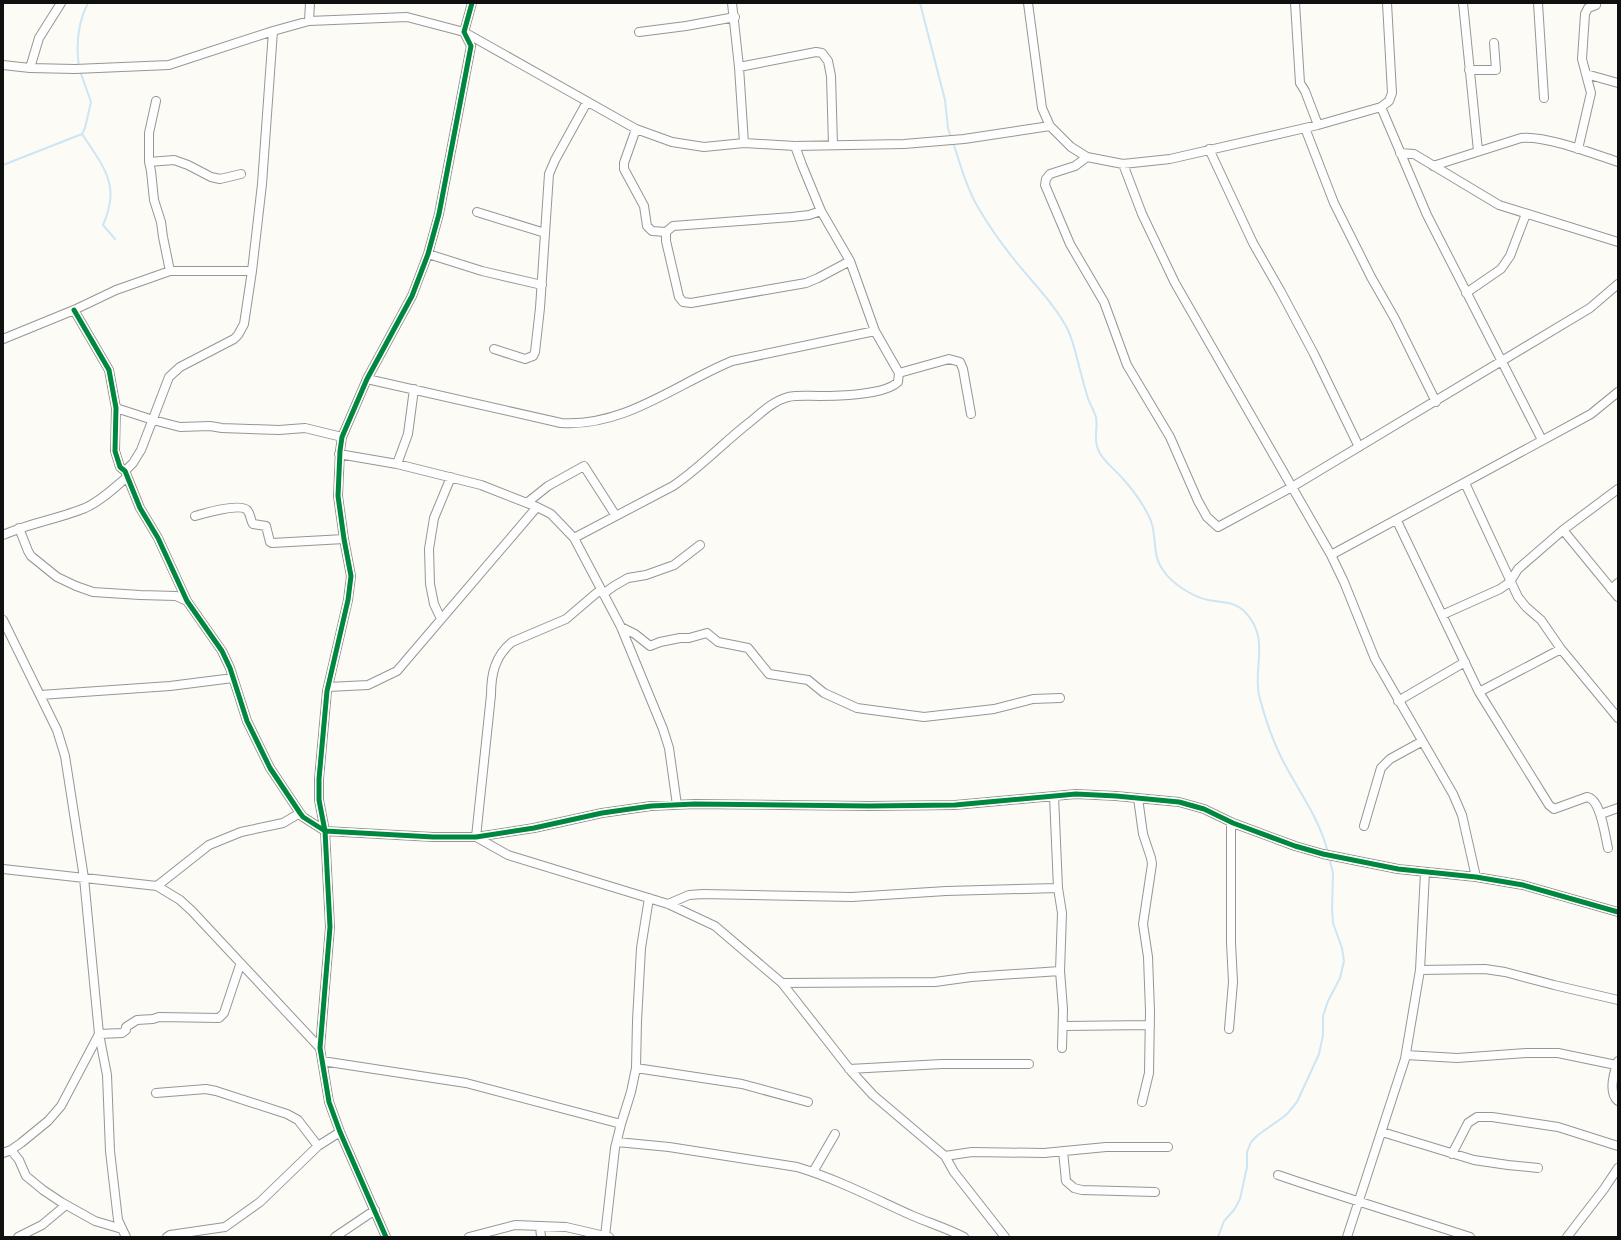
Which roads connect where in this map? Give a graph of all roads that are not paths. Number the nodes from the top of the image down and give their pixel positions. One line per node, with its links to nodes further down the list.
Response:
1 (61, 3): 19 (street)
2 (310, 3): 12 (street)
3 (472, 3): 14 (street)
4 (732, 3): 11 (street)
5 (1028, 3): 28 (street)
6 (1295, 3): 27 (street)
7 (1386, 3): 26 (street)
8 (1463, 3): 20 (street)
9 (1538, 3): 23 (street)
10 (1596, 5): 21 (street)
11 (735, 17): 15 (street); 18 (street)
12 (309, 21): 13 (street); 14 (street)
13 (273, 31): 19 (street); 53 (street)
14 (464, 32): 25 (street); 50 (street)
15 (639, 32)
16 (1494, 43): 20 (street)
17 (3, 65): 19 (street)
18 (739, 67): 31 (street); 32 (street)
19 (30, 68)
20 (1469, 70): 36 (street)
21 (1586, 74): 22 (street); 35 (street)
22 (1618, 83)
23 (1544, 98)
24 (156, 101): 39 (street)
25 (587, 102): 30 (street); 48 (street)
26 (1381, 107): 27 (street); 37 (street)
27 (1318, 125): 29 (street)
28 (1050, 126): 32 (street); 38 (street)
29 (1305, 128): 34 (street); 66 (street)
30 (636, 129): 31 (street); 47 (street)
31 (744, 143): 33 (street)
32 (833, 145): 33 (street)
33 (795, 146): 44 (street)
34 (1209, 149): 41 (street); 72 (street)
35 (1578, 149): 36 (street); 40 (street)
36 (1478, 151): 42 (street)
37 (1400, 153): 42 (street); 56 (street)
38 (1087, 157): 41 (street); 78 (street)
39 (149, 162): 43 (street); 52 (street)
40 (1618, 162)
41 (1123, 164): 78 (street)
42 (1433, 166): 46 (street)
43 (241, 174)
44 (821, 210): 47 (street); 51 (street)
45 (478, 212): 48 (street)
46 (1526, 214): 49 (street); 56 (street)
47 (666, 232): 51 (street)
48 (546, 233): 55 (street)
49 (1618, 242)
50 (428, 254): 55 (street); 63 (street)
51 (850, 261): 58 (street)
52 (170, 270): 53 (street); 57 (street)
53 (252, 271): 69 (street)
54 (1618, 284): 61 (street)
55 (542, 285): 60 (street)
56 (1466, 293): 61 (street)
57 (74, 310): 59 (street); 67 (street)
58 (875, 331): 62 (street); 64 (street)
59 (3, 339)
60 (494, 349)
61 (1501, 361): 66 (street); 71 (street)
62 (899, 373): 68 (street); 83 (street)
63 (367, 379): 64 (street); 70 (street)
64 (414, 389): 74 (street)
65 (1618, 392): 71 (street)
66 (1436, 402): 72 (street)
67 (116, 408): 69 (street); 75 (street)
68 (971, 414)
69 (153, 420): 70 (street); 75 (street)
70 (342, 436): 73 (street)
71 (1542, 440): 77 (street)
72 (1359, 447): 78 (street)
73 (339, 454): 74 (street); 89 (street)
74 (398, 464): 76 (street)
75 (126, 474): 85 (street); 97 (street)
76 (450, 477): 80 (street); 99 (street)
77 (1466, 483): 84 (street); 92 (street)
78 (1292, 487): 91 (street)
79 (1618, 489): 86 (street)
80 (528, 502): 81 (street); 83 (street)
81 (537, 506): 88 (street); 99 (street)
82 (195, 516): 89 (street)
83 (616, 516): 88 (street)
84 (1397, 520): 91 (street); 98 (street)
85 (19, 528): 87 (street); 97 (street)
86 (1564, 530): 92 (street); 94 (street)
87 (3, 535)
88 (574, 538): 95 (street)
89 (344, 539): 105 (street)
90 (700, 544): 95 (street)
91 (1332, 555): 109 (street)
92 (1510, 582): 98 (street); 102 (street)
93 (1618, 583): 94 (street)
94 (1611, 588): 96 (street)
95 (602, 592): 101 (street); 121 (street)
96 (1618, 597)
97 (187, 601): 104 (street)
98 (1442, 614): 103 (street)
99 (441, 619): 105 (street)
100 (3, 620): 107 (street)
101 (620, 627): 108 (street); 114 (street)
102 (1561, 649): 106 (street); 110 (street)
103 (1465, 662): 106 (street); 109 (street)
104 (233, 678): 107 (street); 116 (street)
105 (328, 687): 120 (street)
106 (1479, 692): 117 (street)
107 (40, 695): 126 (street)
108 (1060, 698)
109 (1398, 701): 111 (street)
110 (1618, 718)
111 (1421, 742): 119 (street); 125 (street)
112 (1054, 796): 113 (street); 114 (street); 128 (street)
113 (1138, 798): 118 (street); 137 (street)
114 (677, 805): 121 (street)
115 (1618, 808): 117 (street)
116 (300, 813): 120 (street); 127 (street)
117 (1601, 814): 122 (street)
118 (1231, 822): 124 (street); 139 (street)
119 (1364, 826)
120 (325, 831): 121 (street); 141 (street)
121 (476, 837): 129 (street)
122 (1608, 848)
123 (3, 869): 126 (street)
124 (1425, 872): 125 (street); 133 (street)
125 (1476, 877): 131 (street)
126 (84, 878): 127 (street); 140 (street)
127 (157, 886): 132 (street)
128 (1058, 888): 130 (street); 134 (street)
129 (649, 898): 130 (street); 147 (street)
130 (668, 904): 135 (street)
131 (1618, 912)
132 (240, 964): 140 (street); 141 (street)
133 (1420, 970): 136 (street); 143 (street)
134 (1060, 971): 135 (street); 138 (street)
135 (782, 982): 148 (street)
136 (1618, 1000)
137 (1150, 1025): 138 (street); 152 (street)
138 (1063, 1026): 142 (street)
139 (1229, 1029)
140 (99, 1034): 162 (street); 174 (street)
141 (320, 1048): 144 (street)
142 (1062, 1048)
143 (1406, 1055): 145 (street); 155 (street)
144 (322, 1061): 153 (street); 154 (street)
145 (1617, 1062): 150 (street)
146 (1029, 1064): 148 (street)
147 (636, 1068): 151 (street); 153 (street)
148 (849, 1068): 164 (street)
149 (156, 1093): 158 (street)
150 (1618, 1101)
151 (808, 1102)
152 (1142, 1102)
153 (621, 1124): 157 (street)
154 (340, 1132): 158 (street); 172 (street)
155 (1382, 1132): 163 (street); 170 (street)
156 (835, 1134): 167 (street)
157 (617, 1142): 167 (street); 182 (street)
158 (318, 1146): 177 (street)
159 (1618, 1146): 163 (street)
160 (1168, 1147): 161 (street)
161 (1063, 1151): 164 (street); 169 (street)
162 (7, 1152): 171 (street)
163 (1452, 1154): 165 (street)
164 (945, 1156): 184 (street)
165 (1538, 1168)
166 (1618, 1168): 187 (street)
167 (813, 1172): 183 (street)
168 (1278, 1175): 170 (street)
169 (1155, 1192)
170 (1359, 1203): 185 (street); 186 (street)
171 (66, 1205): 174 (street); 175 (street)
172 (375, 1210): 178 (street); 179 (street)
173 (540, 1226): 180 (street); 181 (street); 182 (street)
174 (122, 1229): 176 (street)
175 (18, 1237)
176 (126, 1237)
177 (166, 1237)
178 (335, 1237)
179 (386, 1237)
180 (469, 1237)
181 (541, 1237)
182 (607, 1237)
183 (964, 1237)
184 (1005, 1237)
185 (1348, 1237)
186 (1470, 1237)
187 (1566, 1237)

